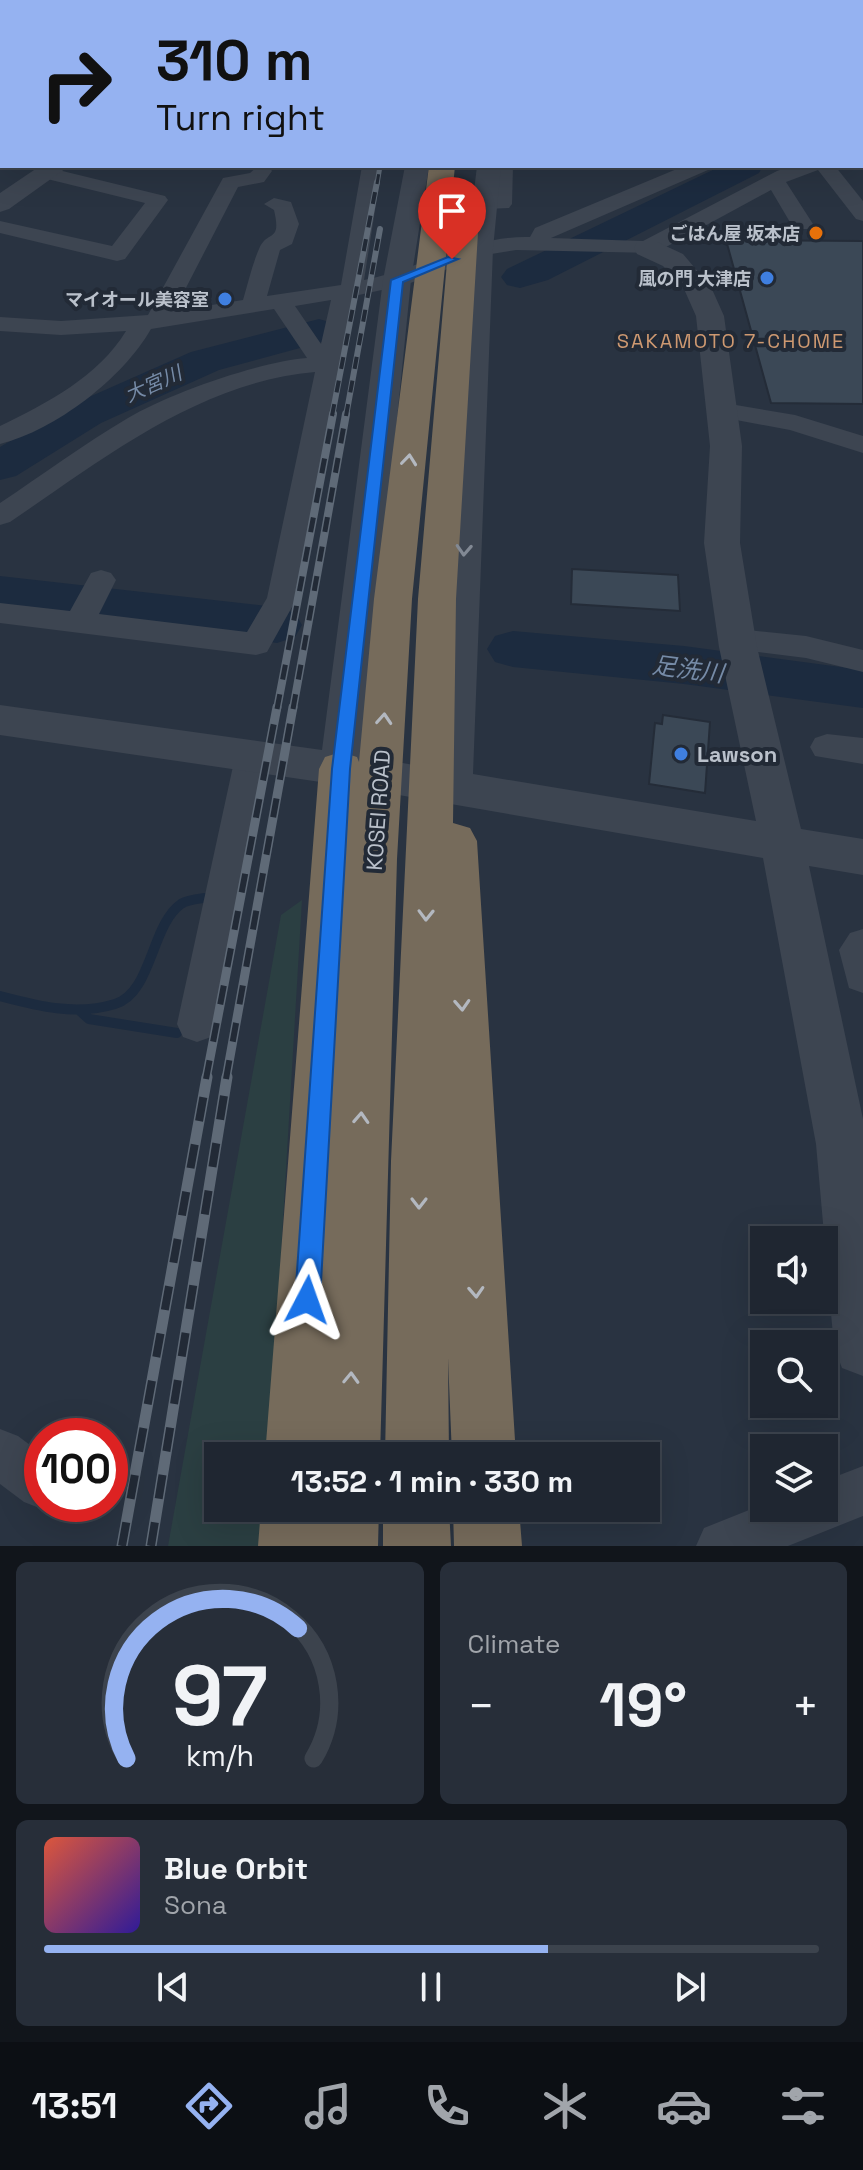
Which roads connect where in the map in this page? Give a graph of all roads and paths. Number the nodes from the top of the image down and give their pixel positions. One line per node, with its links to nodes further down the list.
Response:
1 (372, 168): 24 (street)
2 (417, 168): 23 (street)
3 (442, 168): 53 (highway, KOSEI ROAD, one-way to 3)
4 (503, 168): 11 (street)
5 (697, 168): 12 (street)
6 (806, 168): 10 (street)
7 (827, 168): 13 (street)
8 (51, 170): 14 (street); 19 (street)
9 (262, 171): 27 (street)
10 (775, 181): 17 (street); 18 (street)
11 (477, 184): 22 (street); 54 (highway, one-way to 54)
12 (638, 192): 17 (street); 20 (street)
13 (857, 196): 16 (street)
14 (0, 204)
15 (274, 204): 25 (street)
16 (863, 215)
17 (697, 221): 21 (street)
18 (802, 224)
19 (0, 227)
20 (537, 244): 21 (street); 22 (street)
21 (640, 247): 30 (street)
22 (480, 249): 23 (street); 44 (street, one-way to 44)
23 (397, 280): 24 (street); 43 (street)
24 (348, 291): 26 (street); 29 (street)
25 (253, 306): 26 (street); 27 (street)
26 (286, 311): 29 (street)
27 (150, 322): 28 (street); 31 (street)
28 (0, 324)
29 (323, 360): 33 (street); 36 (street)
30 (724, 411): 32 (street); 37 (street)
31 (0, 436)
32 (863, 445)
33 (0, 516)
34 (101, 580): 36 (street)
35 (0, 613): 36 (street)
36 (80, 622)
37 (737, 644): 38 (street); 45 (street)
38 (863, 661)
39 (0, 720): 42 (street)
40 (827, 747): 41 (street)
41 (863, 751)
42 (252, 757): 43 (street); 49 (street)
43 (341, 769): 44 (street); 52 (highway)
44 (451, 787): 45 (street); 55 (highway, one-way to 55)
45 (783, 845): 46 (street); 50 (street)
46 (863, 857)
47 (863, 945): 48 (street)
48 (863, 976)
49 (197, 1024)
50 (857, 1261): 51 (street)
51 (863, 1347)
52 (298, 1442)
53 (349, 1442)
54 (417, 1442)
55 (483, 1442)
56 (0, 1454): 57 (street)
57 (24, 1471)
58 (863, 1491): 59 (street)
59 (838, 1501)
60 (293, 1522): 65 (highway)
61 (345, 1522): 66 (highway)
62 (416, 1522): 67 (highway)
63 (487, 1522): 68 (highway)
64 (784, 1522): 69 (street)
65 (292, 1546)
66 (344, 1546)
67 (417, 1546)
68 (488, 1546)
69 (722, 1546)

